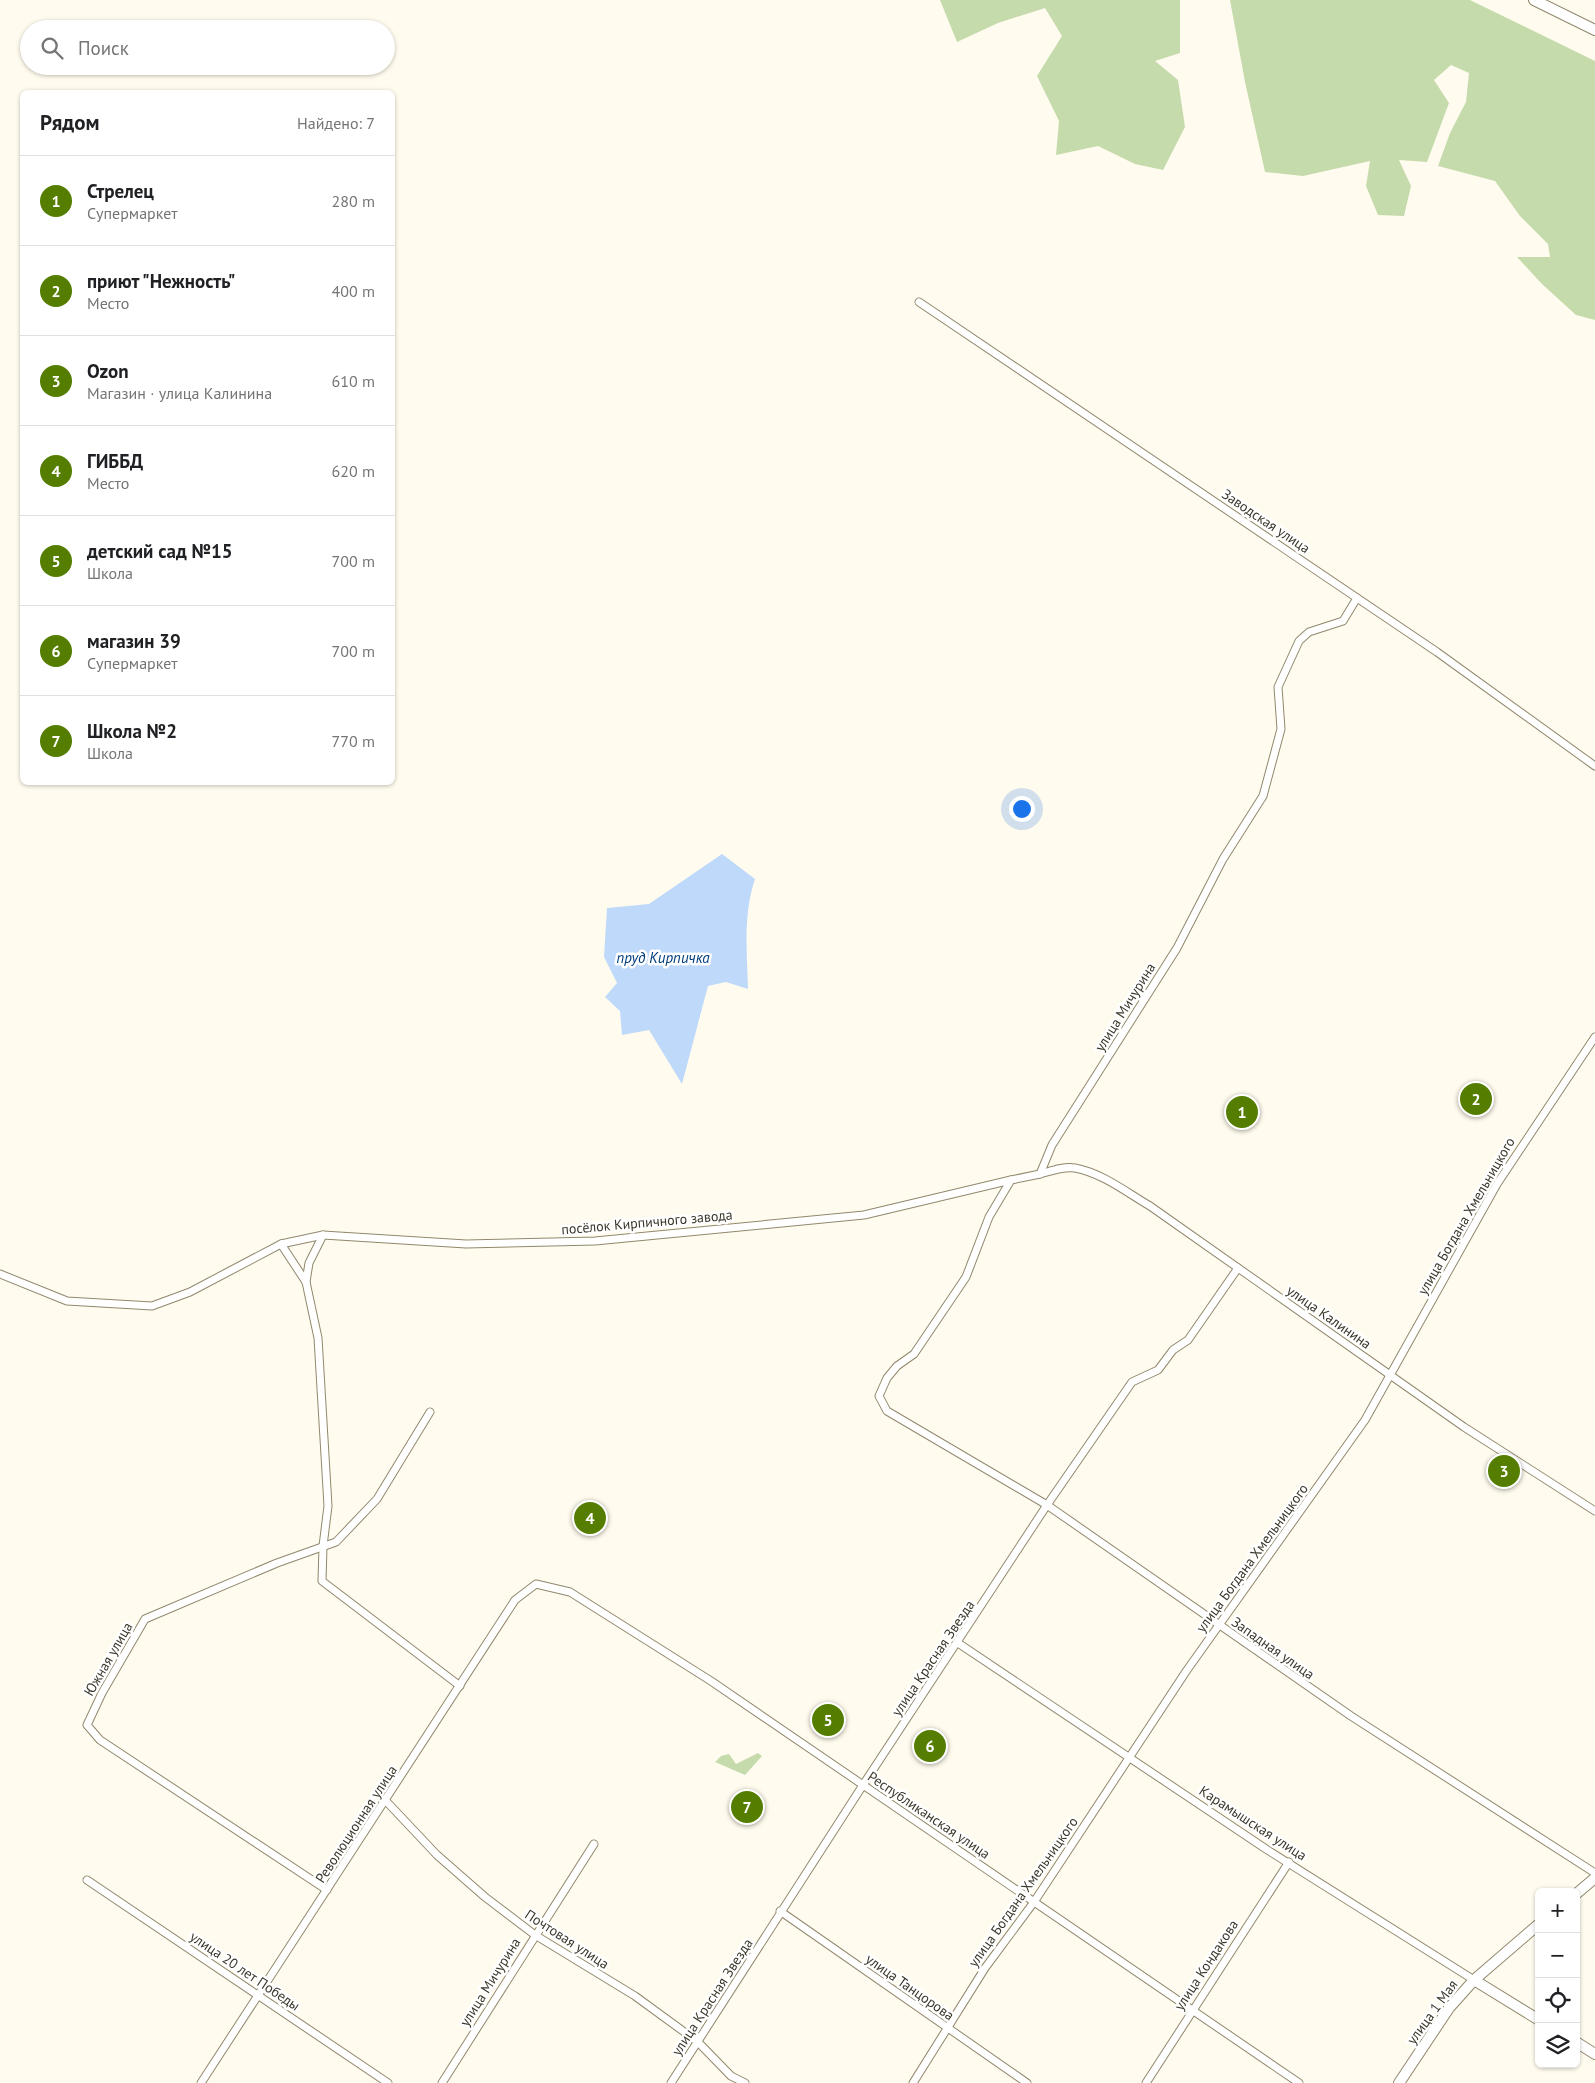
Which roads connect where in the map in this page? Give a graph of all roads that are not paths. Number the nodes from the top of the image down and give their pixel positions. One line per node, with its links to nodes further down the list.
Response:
1 (1534, 0): 2 (street)
2 (1595, 30)
3 (919, 302): 4 (street, Заводская улица)
4 (1357, 598): 5 (street, Заводская улица); 7 (street, улица Мичурина)
5 (1595, 766)
6 (1595, 1037): 14 (street, улица Богдана Хмельницкого)
7 (1040, 1174): 8 (street); 11 (street, улица Калинина)
8 (1012, 1180): 9 (street, посёлок Кирпичного завода); 16 (street, Западная улица)
9 (323, 1235): 10 (street, посёлок Кирпичного завода); 13 (street)
10 (280, 1244): 12 (street, посёлок Кирпичного завода); 13 (street)
11 (1238, 1268): 14 (street, улица Калинина); 16 (street, улица Красная Звезда)
12 (0, 1274)
13 (306, 1282): 18 (street)
14 (1389, 1375): 17 (street, улица Калинина); 20 (street, улица Богдана Хмельницкого)
15 (430, 1412): 18 (street, Южная улица)
16 (1047, 1505): 20 (street, Западная улица); 21 (street, улица Красная Звезда)
17 (1595, 1511)
18 (322, 1546): 22 (street); 31 (street, Южная улица)
19 (536, 1584): 22 (street, Революционная улица); 24 (street, Республиканская улица)
20 (1220, 1626): 23 (street, улица Богдана Хмельницкого); 28 (street, Западная улица)
21 (958, 1643): 23 (street, Карамышская улица); 24 (street, улица Красная Звезда)
22 (460, 1686): 25 (street, Революционная улица)
23 (1129, 1759): 27 (street, Карамышская улица); 33 (street, улица Богдана Хмельницкого)
24 (863, 1785): 33 (street, Республиканская улица); 34 (street, улица Красная Звезда)
25 (386, 1801): 31 (street, Революционная улица); 36 (street, Почтовая улица)
26 (594, 1844): 36 (street, улица Мичурина)
27 (1289, 1862): 37 (street, Карамышская улица); 39 (street, улица Кондакова)
28 (1595, 1873)
29 (1595, 1878): 32 (street)
30 (88, 1880): 38 (street, улица 20 лет Победы)
31 (327, 1890): 38 (street, Революционная улица)
32 (1580, 1891)
33 (1034, 1902): 39 (street, Республиканская улица); 41 (street, улица Богдана Хмельницкого)
34 (780, 1911): 41 (street, улица Танцорова); 42 (street, улица Красная Звезда)
35 (1535, 1927): 37 (street, улица 1 Мая)
36 (535, 1935): 42 (street, Почтовая улица); 47 (street, улица Мичурина)
37 (1474, 1980): 40 (street, Карамышская улица); 54 (street, улица 1 Мая)
38 (258, 1995): 45 (street, Революционная улица); 46 (street, улица 20 лет Победы)
39 (1191, 2010): 52 (street, улица Кондакова); 53 (street, Республиканская улица)
40 (1535, 2018)
41 (946, 2028): 50 (street, улица Богдана Хмельницкого); 51 (street, улица Танцорова)
42 (698, 2042): 48 (street, улица Красная Звезда); 49 (street, Почтовая улица)
43 (1580, 2045): 44 (street)
44 (1595, 2054)
45 (202, 2083)
46 (388, 2083)
47 (442, 2083)
48 (672, 2083)
49 (745, 2083)
50 (913, 2083)
51 (1027, 2083)
52 (1146, 2083)
53 (1299, 2083)
54 (1399, 2083)

